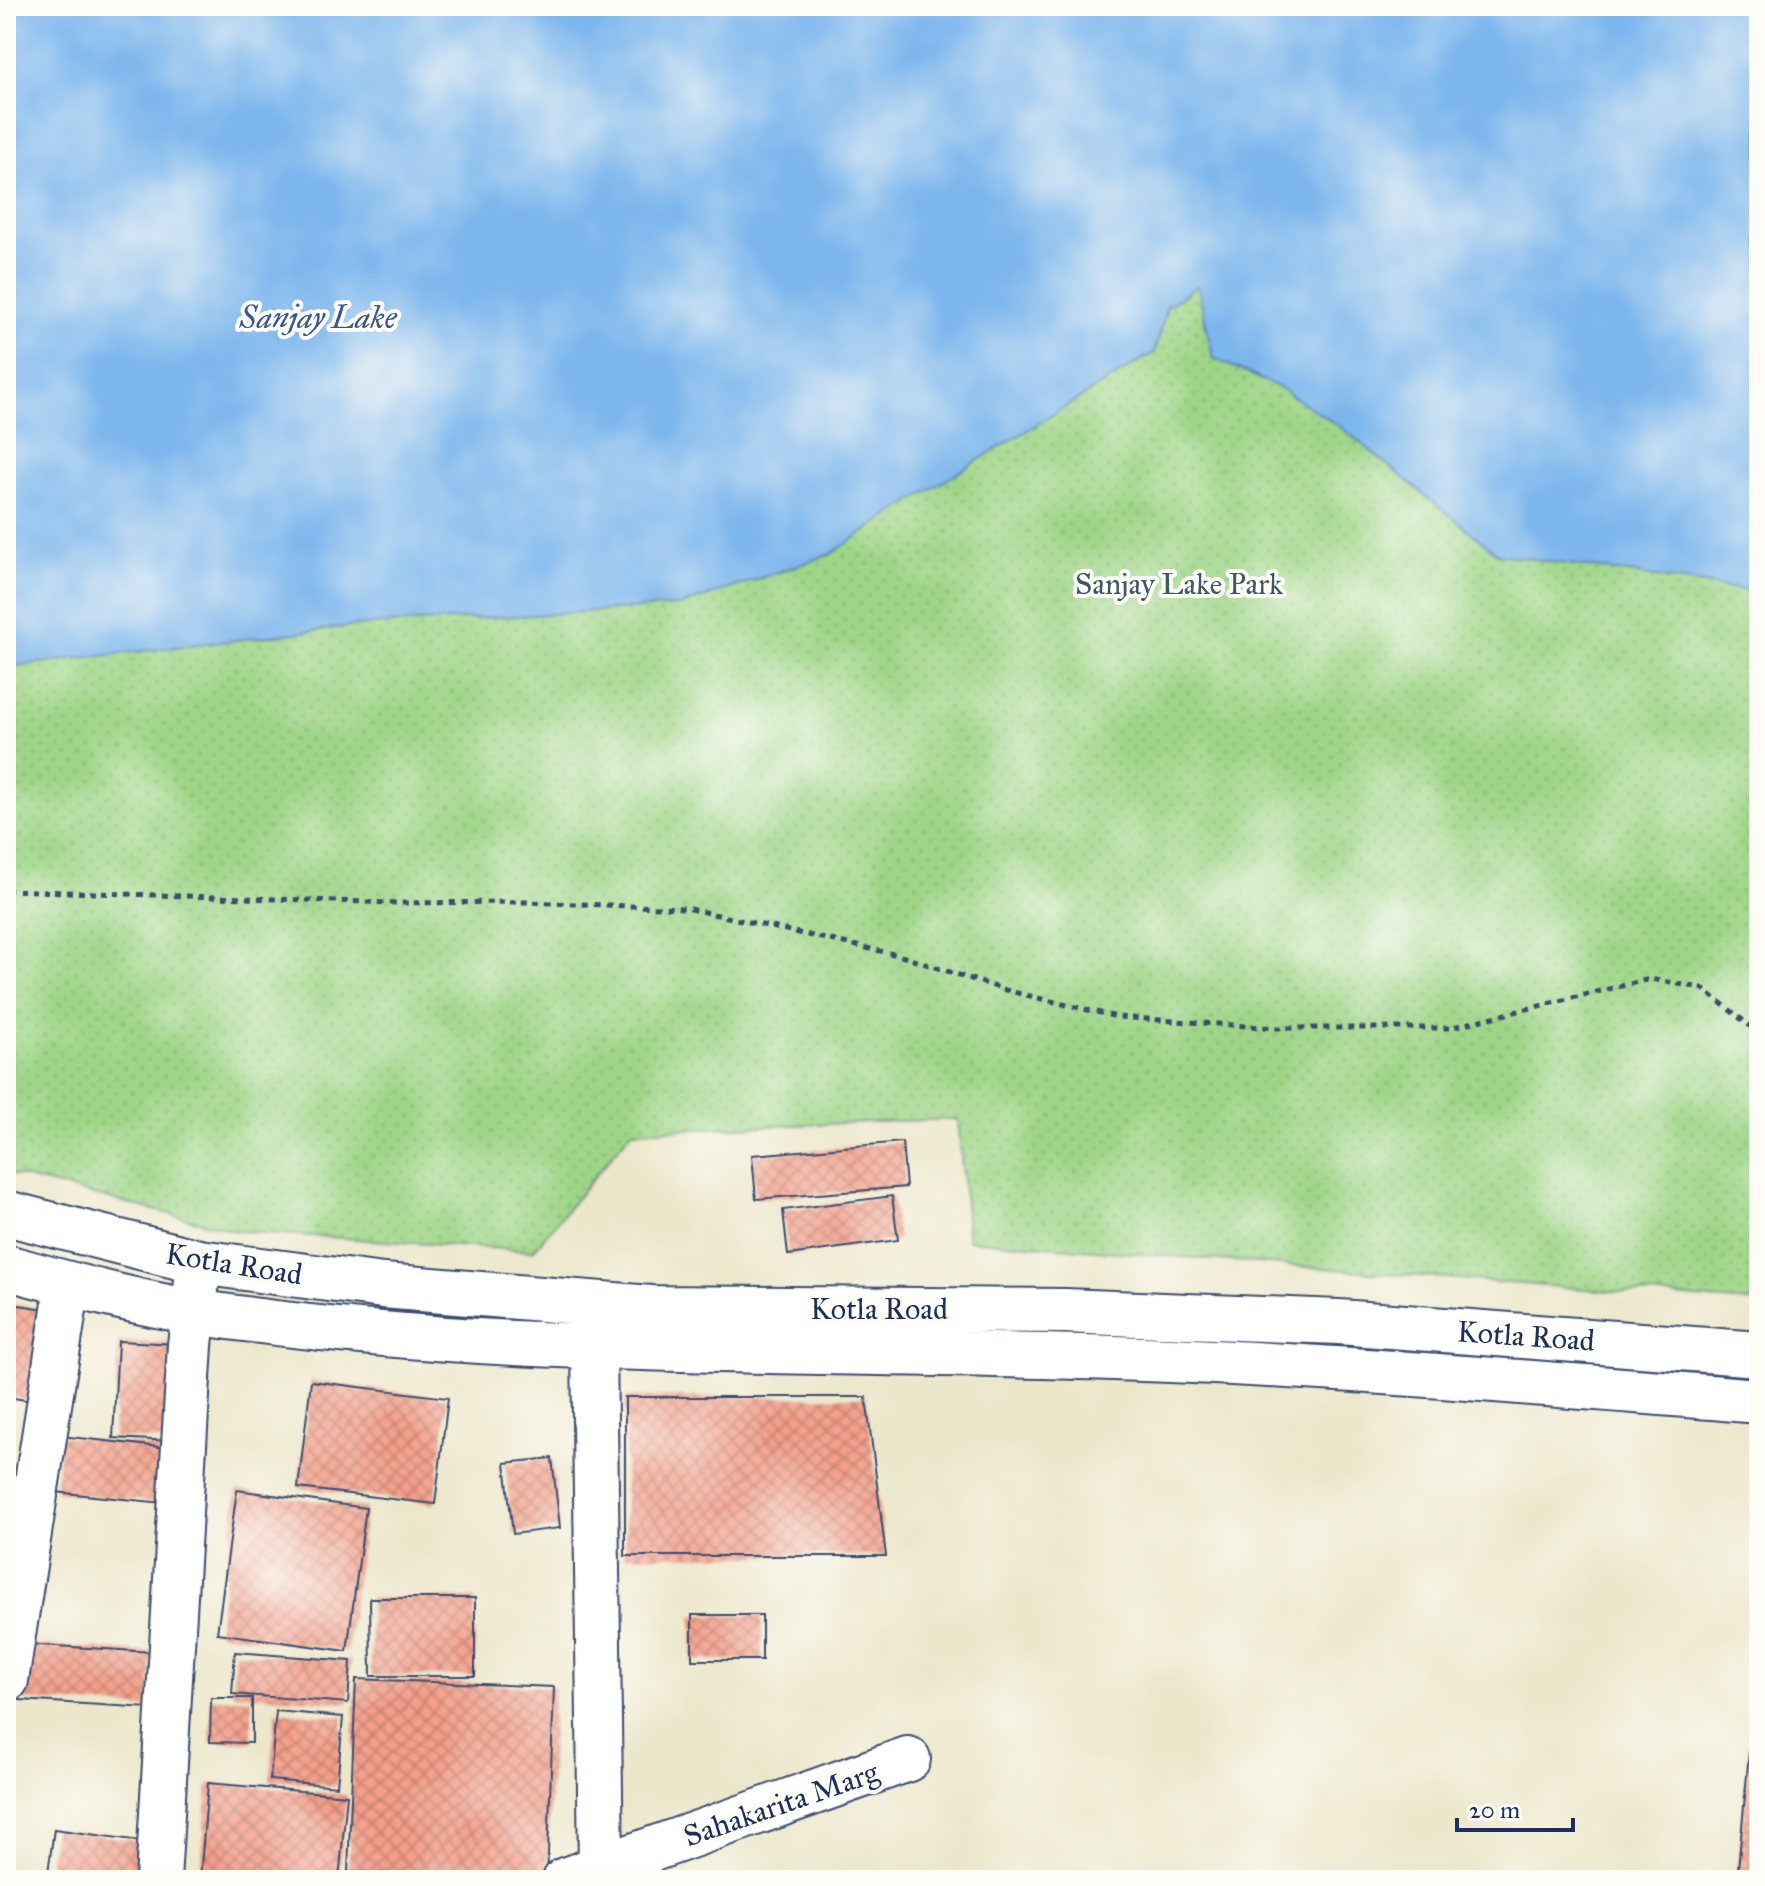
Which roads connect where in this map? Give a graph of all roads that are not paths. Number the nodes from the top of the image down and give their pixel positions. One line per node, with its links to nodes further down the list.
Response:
1 (6, 1213): 2 (main road, Kotla Road)
2 (199, 1262): 5 (main road); 7 (main road, Kotla Road)
3 (6, 1267): 4 (main road, Kotla Road)
4 (68, 1284): 5 (main road, Kotla Road); 9 (main road)
5 (192, 1312): 6 (main road, Kotla Road); 12 (main road)
6 (594, 1346): 8 (main road, Kotla Road); 11 (main road)
7 (1759, 1354)
8 (1759, 1401)
9 (6, 1680)
10 (908, 1759): 11 (main road, Sahakarita Marg)
11 (583, 1874)
12 (158, 1880)

